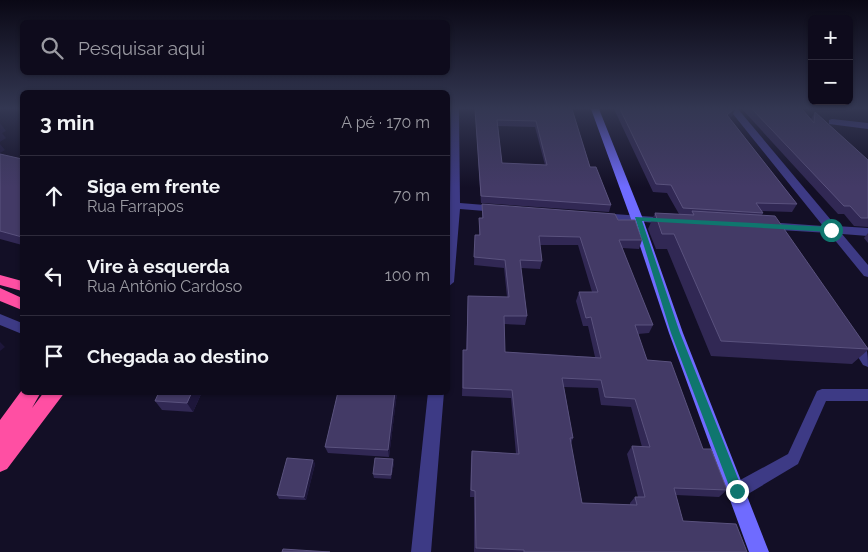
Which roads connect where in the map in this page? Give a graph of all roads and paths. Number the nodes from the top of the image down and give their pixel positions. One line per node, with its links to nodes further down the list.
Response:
1 (454, 135): 4 (street)
2 (605, 135): 7 (street)
3 (754, 135): 10 (street)
4 (451, 205): 5 (street); 11 (street)
5 (513, 210)
6 (590, 215): 7 (street)
7 (638, 219): 8 (street); 29 (street)
8 (676, 221)
9 (754, 225): 10 (street)
10 (831, 230): 12 (street); 13 (street)
11 (450, 231)
12 (868, 232)
13 (868, 273)
14 (0, 280): 15 (highway)
15 (20, 285)
16 (0, 293): 17 (highway); 18 (highway)
17 (20, 297)
18 (20, 303)
19 (0, 320): 20 (street)
20 (20, 328)
21 (850, 334): 22 (lane)
22 (868, 361)
23 (30, 395): 27 (highway)
24 (54, 395): 28 (highway)
25 (436, 395): 30 (street)
26 (868, 396): 29 (lane)
27 (0, 436)
28 (0, 462)
29 (737, 491): 31 (street)
30 (421, 552)
31 (759, 552)

